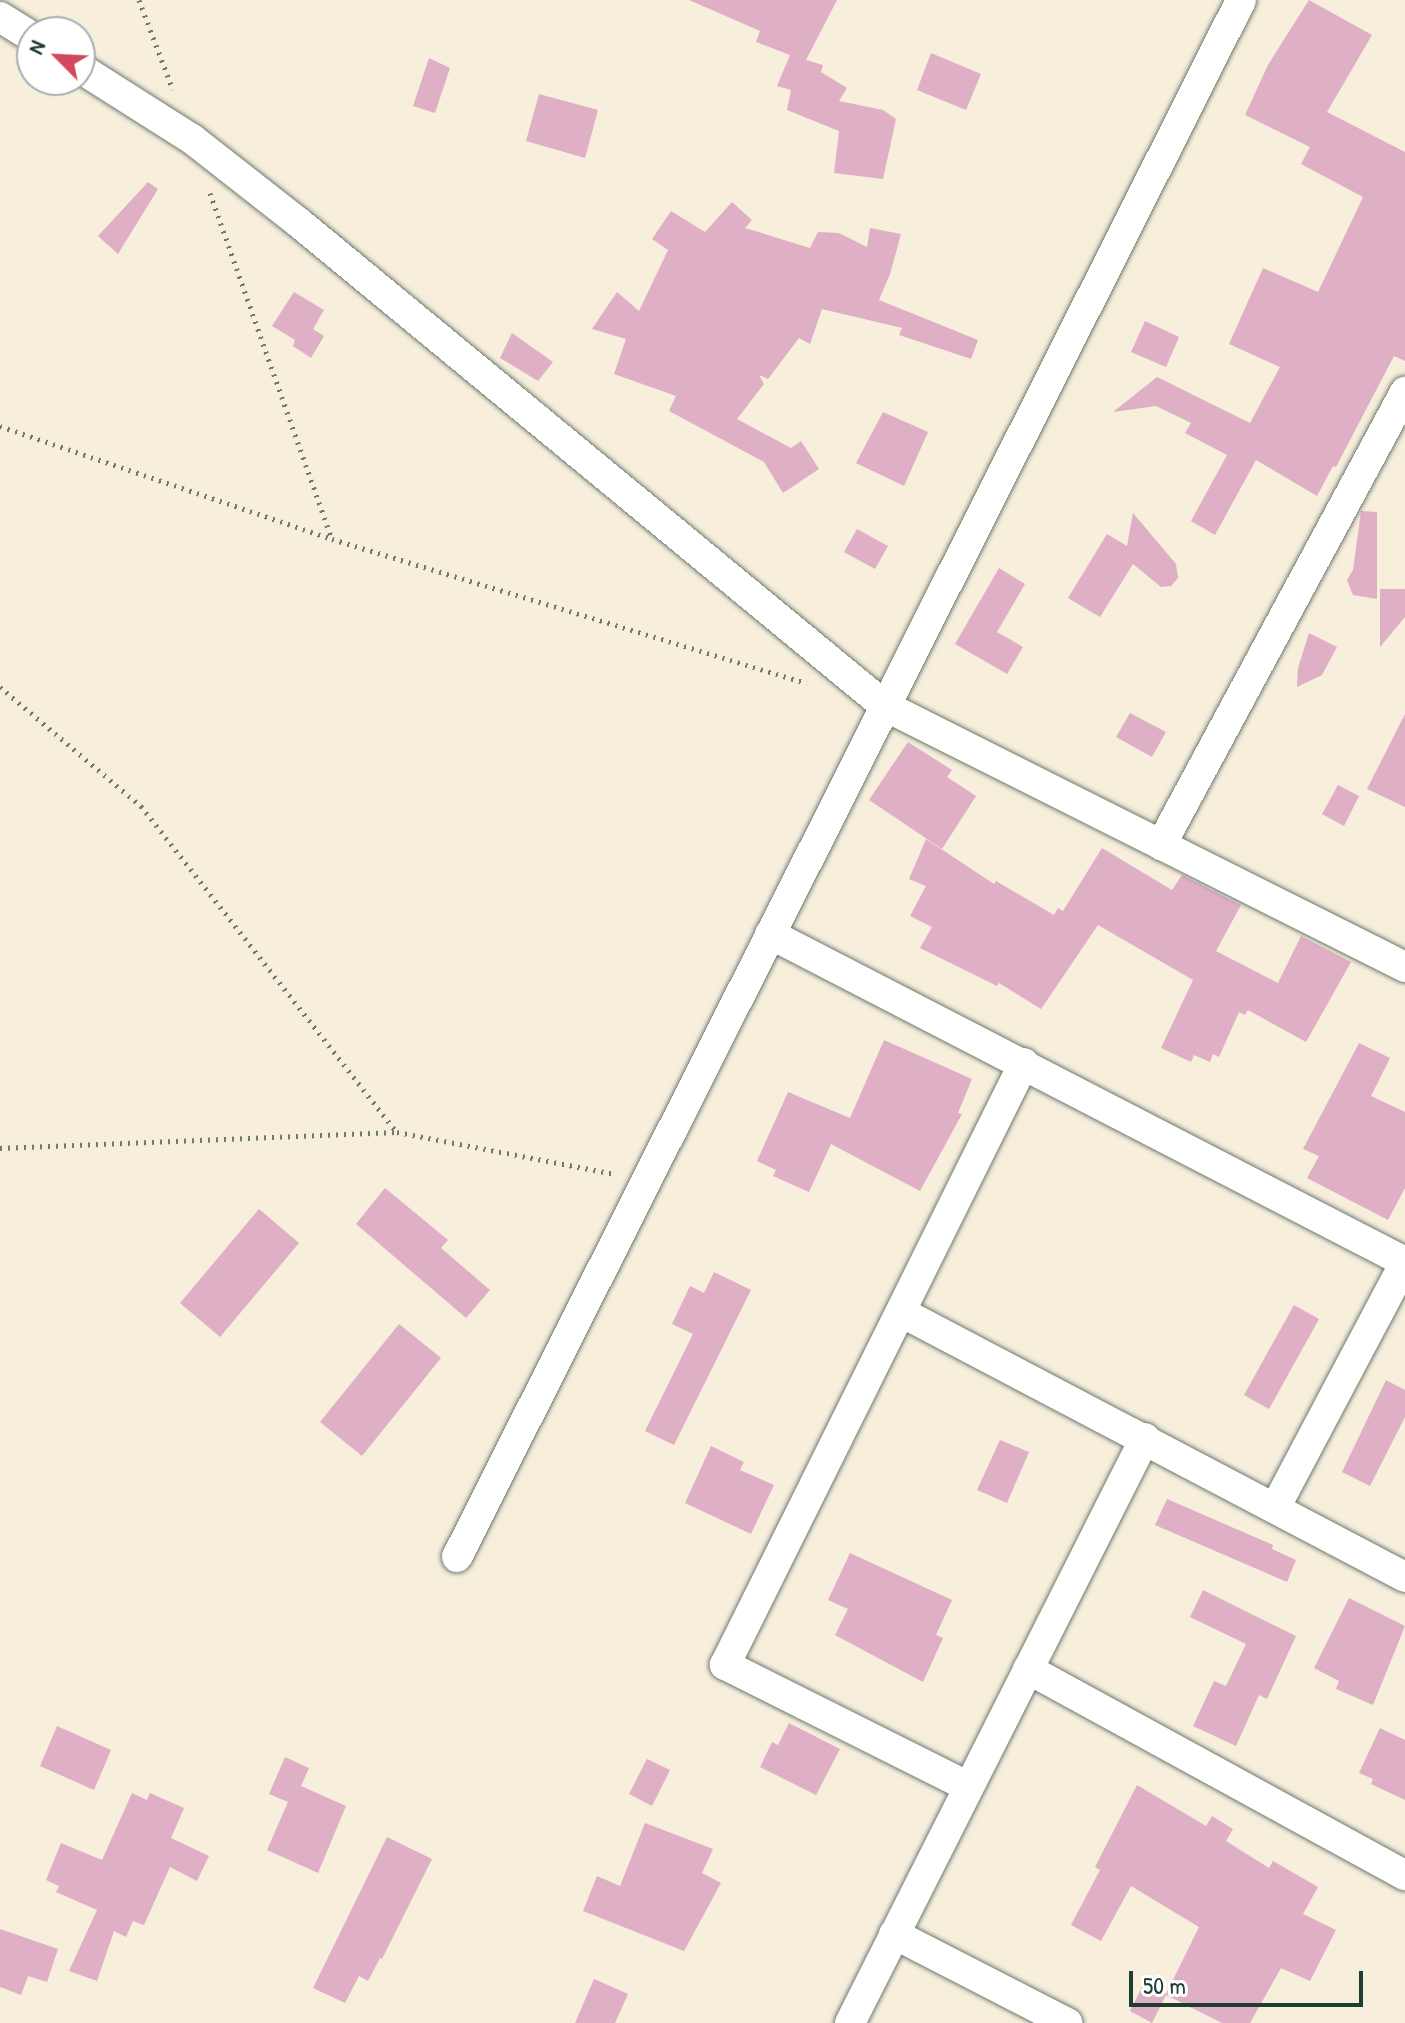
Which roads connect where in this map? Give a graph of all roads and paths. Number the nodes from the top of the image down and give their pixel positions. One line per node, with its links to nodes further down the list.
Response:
1 (139, 0): 4 (path)
2 (1241, 0): 11 (street)
3 (96, 78): 4 (street)
4 (192, 139): 11 (street)
5 (207, 184): 8 (path)
6 (1405, 392): 12 (street)
7 (0, 426): 8 (path)
8 (332, 539): 9 (path)
9 (811, 684)
10 (0, 687): 16 (path)
11 (885, 706): 12 (street); 13 (street)
12 (1161, 845): 14 (street)
13 (770, 934): 15 (street); 23 (street)
14 (1404, 965)
15 (1024, 1063): 19 (street); 20 (street)
16 (397, 1132): 17 (path); 18 (path)
17 (0, 1148)
18 (615, 1174)
19 (1405, 1262): 22 (street)
20 (901, 1312): 21 (street); 26 (street)
21 (1145, 1438): 22 (street); 25 (street)
22 (1275, 1508): 24 (street)
23 (457, 1557)
24 (1405, 1577)
25 (1028, 1669): 26 (street); 27 (street)
26 (967, 1786): 28 (street)
27 (1405, 1875)
28 (894, 1934): 29 (street); 30 (street)
29 (850, 2023)
30 (1067, 2023)

